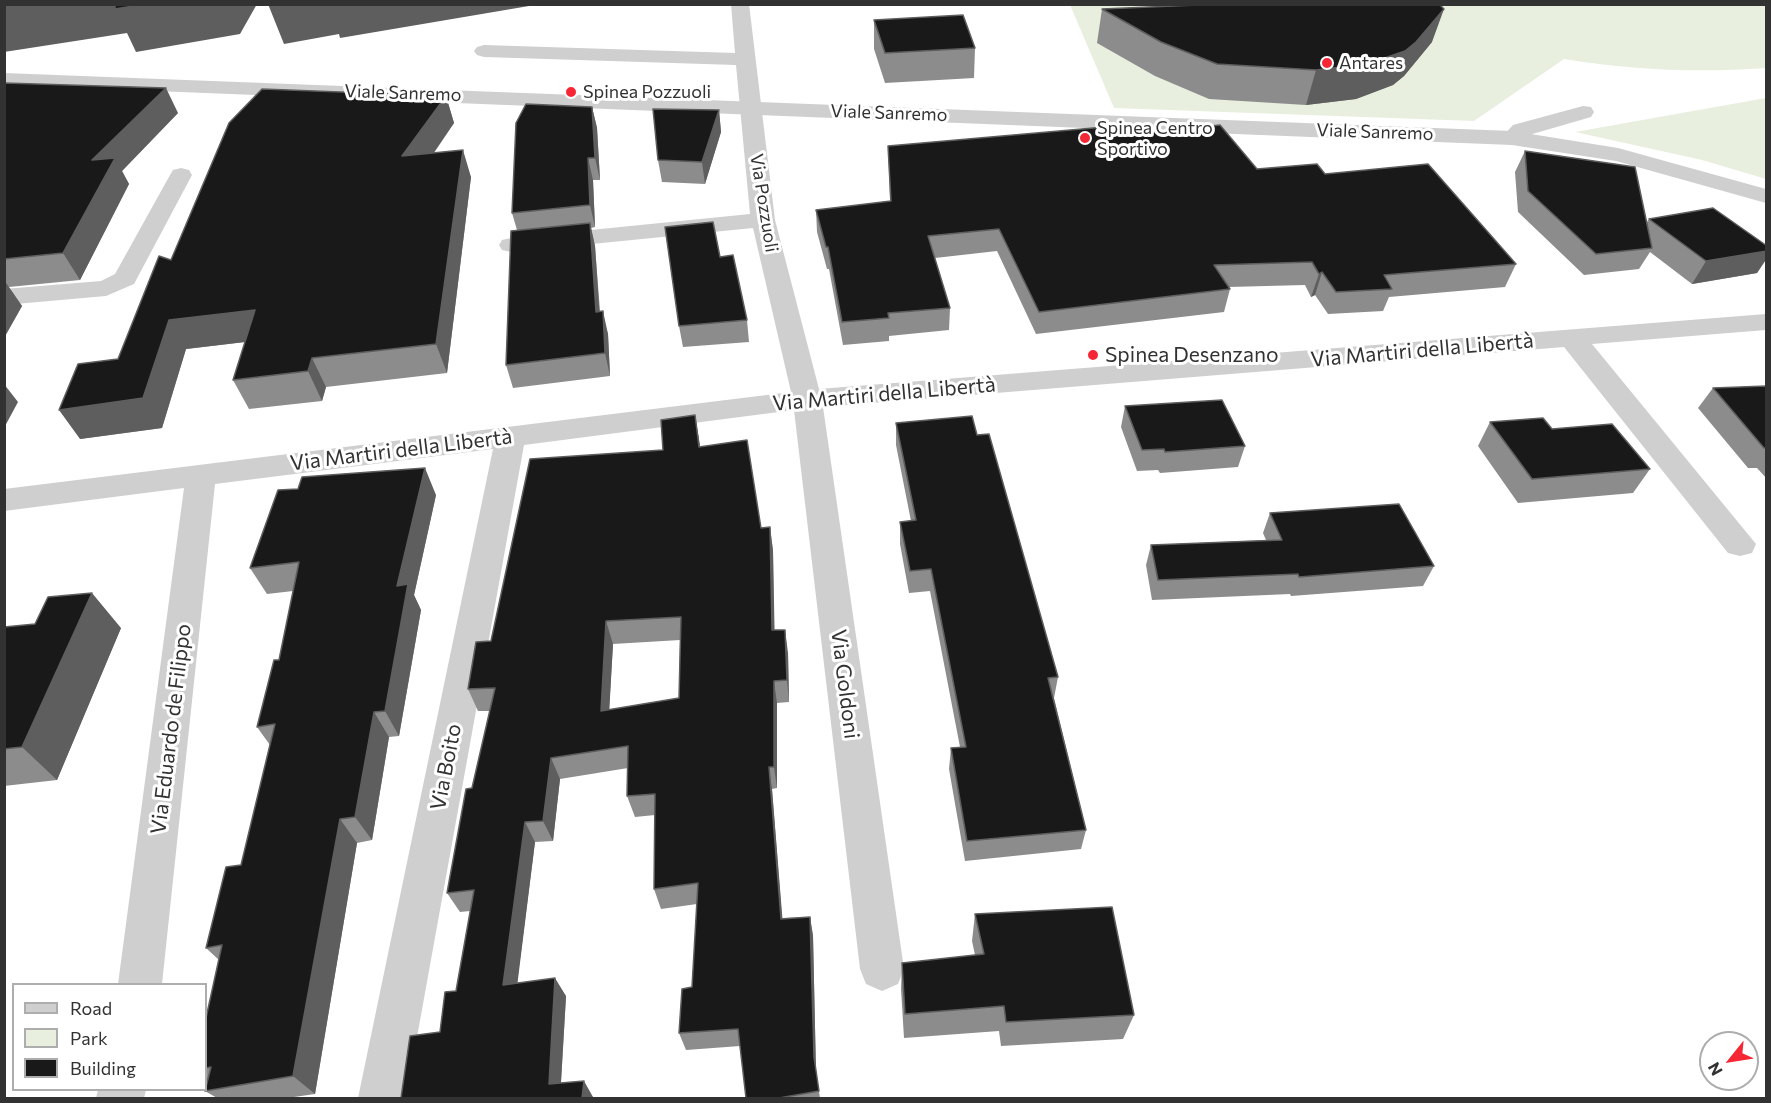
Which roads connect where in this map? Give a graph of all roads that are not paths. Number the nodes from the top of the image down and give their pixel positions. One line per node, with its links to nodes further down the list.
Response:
1 (740, 4): 3 (street, Via Pozzuoli)
2 (484, 51): 3 (street)
3 (745, 59): 5 (street, Via Pozzuoli)
4 (4, 79): 5 (street, Viale Sanremo)
5 (750, 108): 7 (street, Viale Sanremo); 10 (street, Via Pozzuoli)
6 (1583, 112): 7 (street)
7 (1512, 138): 9 (street, Viale Sanremo)
8 (181, 175): 12 (street)
9 (1767, 196)
10 (763, 220): 11 (street); 15 (street, Via Pozzuoli)
11 (511, 245)
12 (4, 297)
13 (1767, 322): 14 (street, Via Martiri della Libertà)
14 (1572, 338): 15 (street, Via Martiri della Libertà); 19 (street)
15 (807, 399): 16 (street, Via Martiri della Libertà); 20 (street, Via Goldoni)
16 (511, 436): 17 (street, Via Martiri della Libertà); 22 (street, Via Boito)
17 (201, 474): 18 (street, Via Martiri della Libertà); 21 (street, Via Eduardo de Filippo)
18 (4, 500)
19 (1740, 544)
20 (882, 969)
21 (140, 983)
22 (382, 1098)

